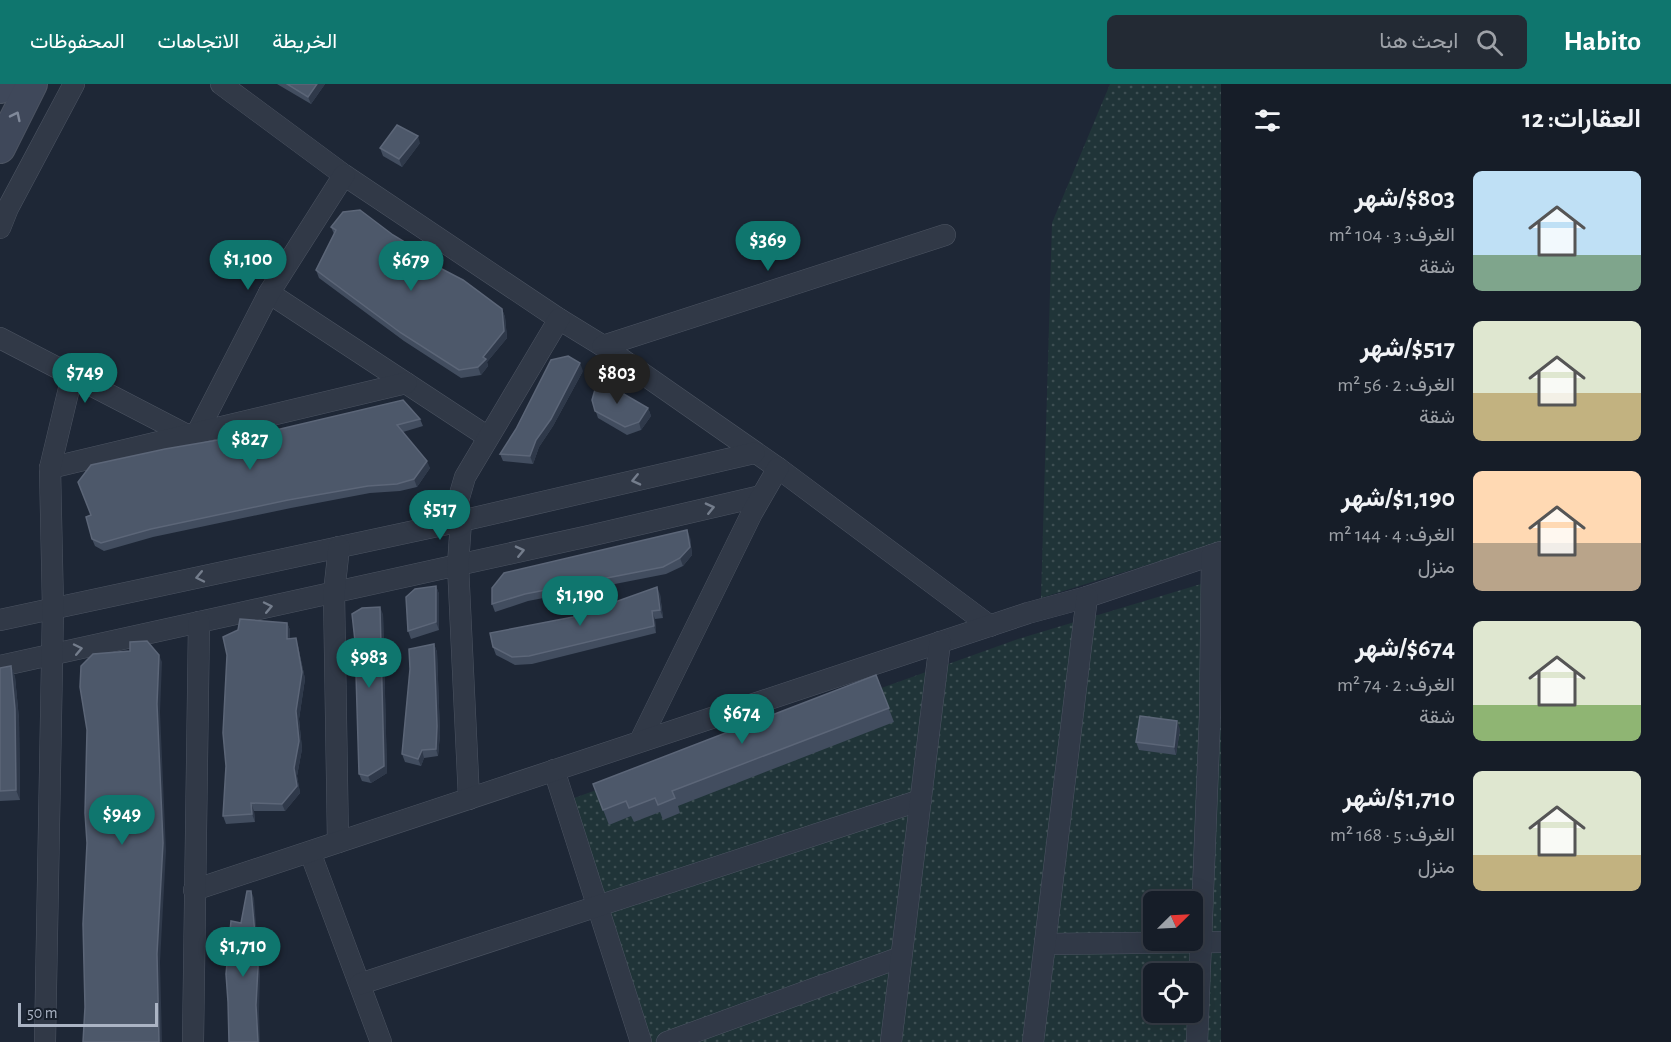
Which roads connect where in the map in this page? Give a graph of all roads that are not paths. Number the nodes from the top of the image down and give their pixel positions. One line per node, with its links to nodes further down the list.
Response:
1 (32, 84): 4 (main road, one-way to 1)
2 (74, 84): 6 (street)
3 (221, 84): 5 (street)
4 (0, 148)
5 (344, 176): 8 (street); 9 (street)
6 (0, 228)
7 (945, 235): 11 (street)
8 (269, 293): 13 (street); 14 (street)
9 (559, 319): 11 (street); 15 (street)
10 (0, 338): 12 (street)
11 (603, 346): 16 (street)
12 (72, 376): 14 (street); 17 (street)
13 (406, 383): 14 (street); 15 (street)
14 (192, 434): 17 (street)
15 (488, 437): 20 (street)
16 (754, 453): 18 (street); 20 (street, one-way to 20)
17 (50, 468): 26 (street)
18 (778, 468): 19 (street); 29 (street)
19 (761, 496): 23 (street, one-way to 19); 34 (street)
20 (460, 520): 21 (street); 23 (street)
21 (339, 547): 24 (street); 26 (street, one-way to 26)
22 (1216, 553): 25 (street); 33 (street)
23 (458, 565): 24 (street); 36 (street)
24 (334, 593): 28 (street, one-way to 24); 39 (street)
25 (1087, 597): 29 (street); 44 (street)
26 (53, 608): 27 (street); 31 (street)
27 (0, 620)
28 (199, 622): 31 (street, one-way to 28); 41 (street)
29 (990, 626): 30 (street)
30 (940, 642): 34 (street); 37 (street)
31 (51, 655): 32 (street); 47 (street)
32 (0, 666)
33 (1216, 713): 38 (street)
34 (640, 741): 35 (street)
35 (554, 770): 36 (street); 42 (street)
36 (469, 799): 39 (street)
37 (921, 800): 42 (street); 45 (street)
38 (1214, 807): 43 (street)
39 (338, 842): 40 (street)
40 (310, 852): 41 (street); 46 (street)
41 (194, 890): 48 (street)
42 (597, 906): 46 (street); 50 (street)
43 (1211, 942): 44 (street); 54 (street)
44 (1047, 944): 53 (street)
45 (901, 957): 51 (street); 52 (street)
46 (360, 984): 49 (street)
47 (45, 1042)
48 (193, 1042)
49 (381, 1042)
50 (641, 1042)
51 (667, 1042)
52 (891, 1042)
53 (1034, 1042)
54 (1197, 1042)

